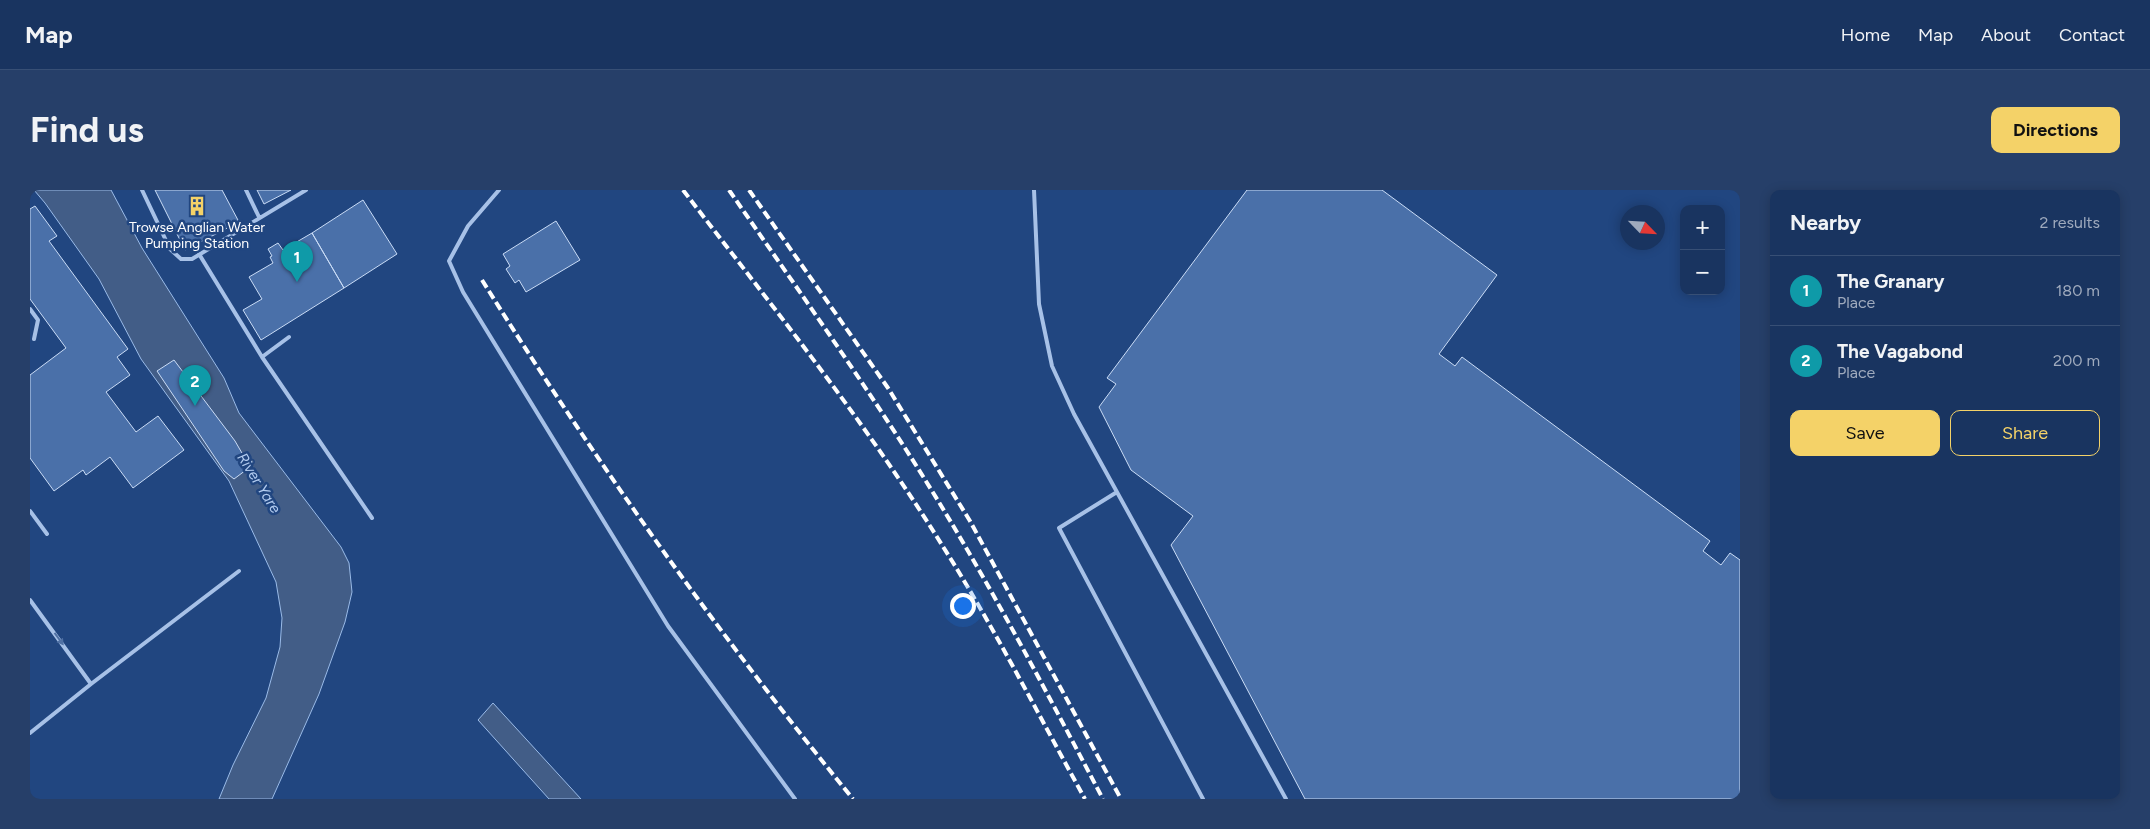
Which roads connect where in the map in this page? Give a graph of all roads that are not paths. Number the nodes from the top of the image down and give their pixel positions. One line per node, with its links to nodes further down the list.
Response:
1 (142, 190): 7 (lane)
2 (246, 190): 6 (lane)
3 (306, 190): 6 (lane)
4 (498, 190): 20 (lane)
5 (1034, 190): 12 (lane)
6 (259, 217): 7 (lane)
7 (199, 254): 11 (lane)
8 (30, 309): 10 (lane)
9 (289, 337): 11 (lane)
10 (34, 339)
11 (262, 357): 14 (lane)
12 (1117, 492): 21 (lane); 22 (lane)
13 (30, 511): 15 (lane)
14 (372, 518)
15 (47, 534)
16 (239, 570): 18 (lane)
17 (30, 600): 18 (lane, one-way to 18)
18 (91, 684): 19 (lane)
19 (30, 733)
20 (795, 799)
21 (1204, 799)
22 (1286, 799)

